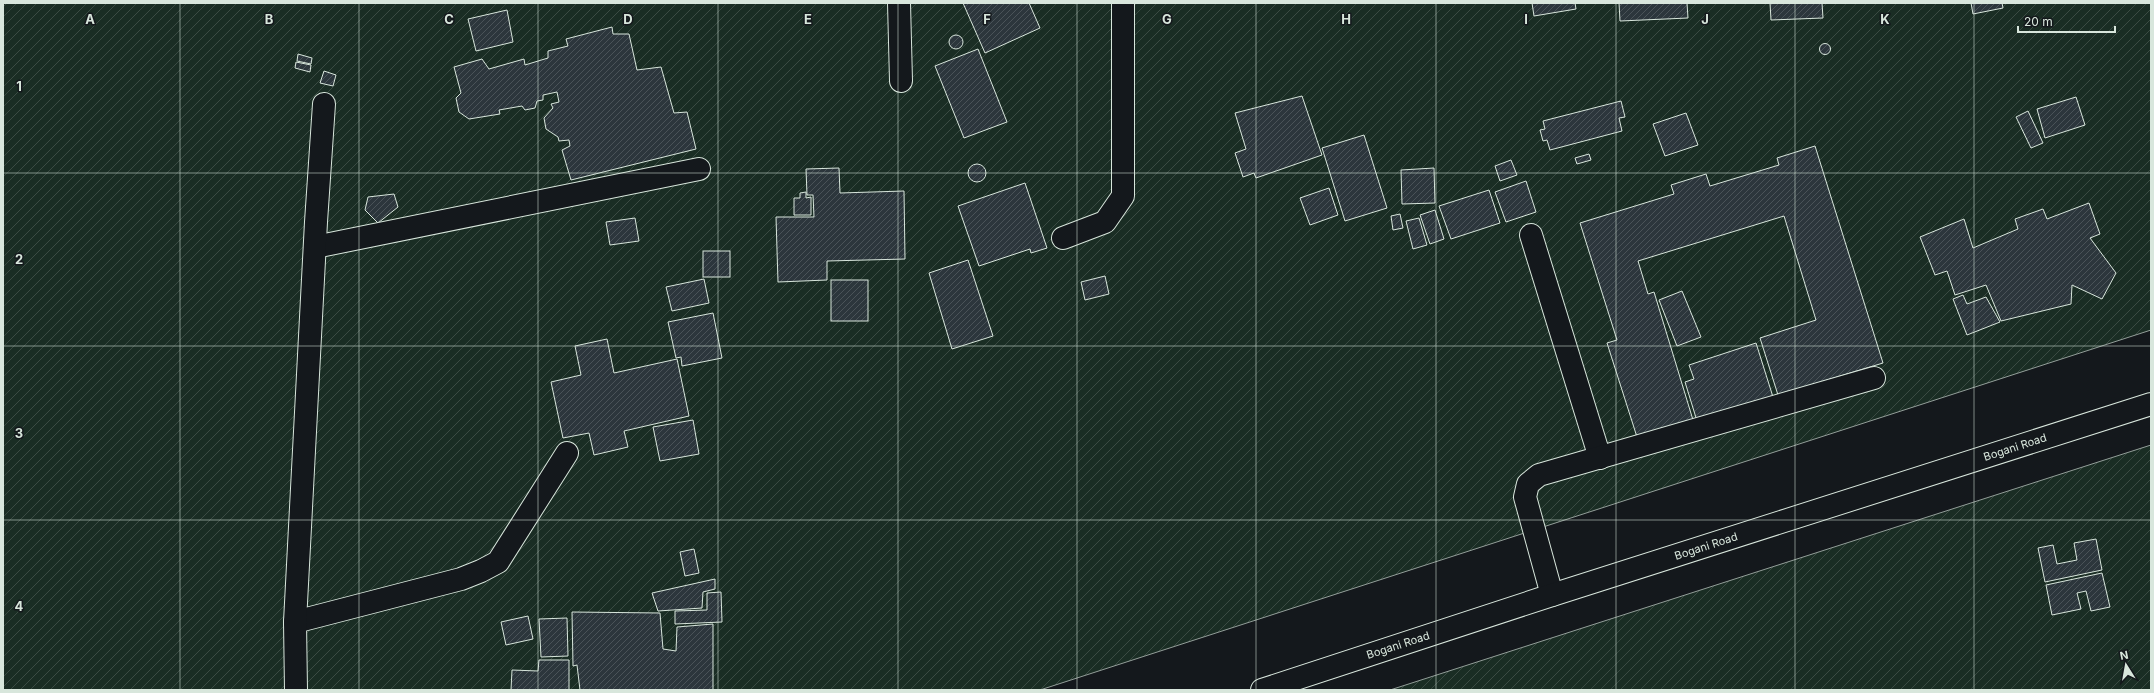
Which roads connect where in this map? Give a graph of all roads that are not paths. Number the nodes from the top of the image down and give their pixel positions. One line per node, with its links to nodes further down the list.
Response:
1 (899, 3): 3 (street)
2 (1123, 3): 7 (street)
3 (901, 81)
4 (324, 104): 8 (street)
5 (699, 169): 8 (street)
6 (1531, 235): 12 (street)
7 (1063, 238)
8 (315, 247): 14 (street)
9 (1874, 378): 12 (street)
10 (2151, 404): 13 (street, Bogani Road)
11 (567, 453): 14 (street)
12 (1600, 458): 13 (street)
13 (1552, 595): 16 (street, Bogani Road)
14 (295, 622): 15 (street)
15 (296, 690)
16 (1262, 690)

